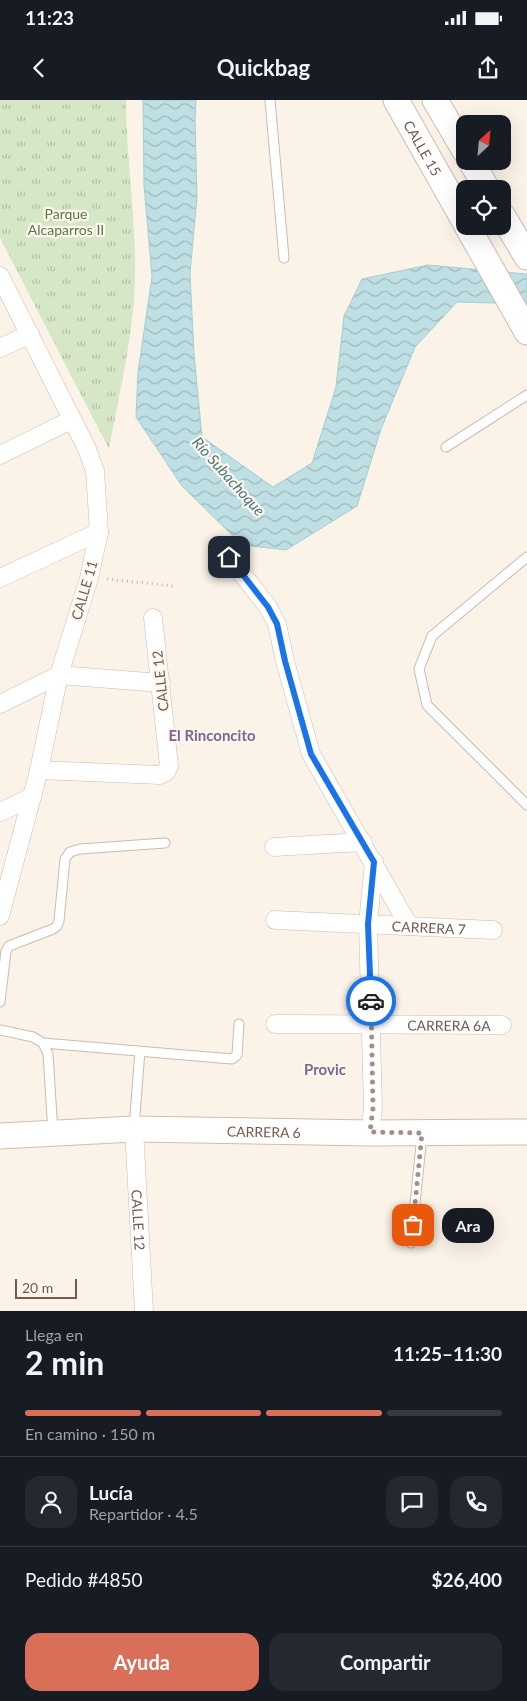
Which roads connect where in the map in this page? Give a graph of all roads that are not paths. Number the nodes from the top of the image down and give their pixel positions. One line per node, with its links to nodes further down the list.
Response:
1 (270, 100): 9 (lane)
2 (396, 100): 5 (street, CALLE 15)
3 (435, 100): 4 (street)
4 (456, 136)
5 (456, 206)
6 (511, 230): 8 (street)
7 (472, 235): 11 (street)
8 (524, 251)
9 (284, 258)
10 (0, 276): 12 (street, CALLE 11)
11 (527, 332)
12 (30, 334): 13 (street); 15 (street, CALLE 11)
13 (0, 348)
14 (527, 395): 16 (lane)
15 (71, 420): 17 (street); 18 (street, CALLE 11)
16 (446, 446)
17 (0, 455)
18 (100, 532): 21 (street); 23 (street, CALLE 11)
19 (229, 557): 30 (street)
20 (527, 557): 28 (lane)
21 (0, 578)
22 (154, 618): 24 (street, CALLE 12)
23 (59, 675): 24 (street); 25 (street); 26 (street, CALLE 11)
24 (161, 683): 26 (street, CALLE 12)
25 (0, 704)
26 (39, 770): 27 (street, CALLE 11)
27 (32, 797): 29 (street); 34 (street, CALLE 11)
28 (527, 805)
29 (0, 812)
30 (363, 842): 32 (street); 33 (street)
31 (165, 843): 39 (lane)
32 (274, 847)
33 (374, 862): 36 (street); 37 (street)
34 (0, 916)
35 (275, 920): 36 (street, CARRERA 7)
36 (368, 924): 37 (street, CARRERA 7); 42 (street)
37 (410, 926): 38 (street, CARRERA 7)
38 (493, 930)
39 (0, 1002)
40 (239, 1024): 46 (lane)
41 (275, 1024): 42 (street, CARRERA 6A)
42 (372, 1025): 43 (street, CARRERA 6A); 48 (street)
43 (502, 1025)
44 (0, 1030): 45 (lane)
45 (43, 1043): 46 (lane); 50 (lane)
46 (140, 1051): 47 (lane)
47 (134, 1129): 48 (street, CARRERA 6); 50 (street, CARRERA 6); 54 (street, CALLE 12)
48 (370, 1132): 51 (street, CARRERA 6)
49 (527, 1132): 51 (street, CARRERA 6)
50 (53, 1133): 52 (street, CARRERA 6)
51 (422, 1133): 53 (lane)
52 (0, 1136)
53 (411, 1243)
54 (144, 1311)

